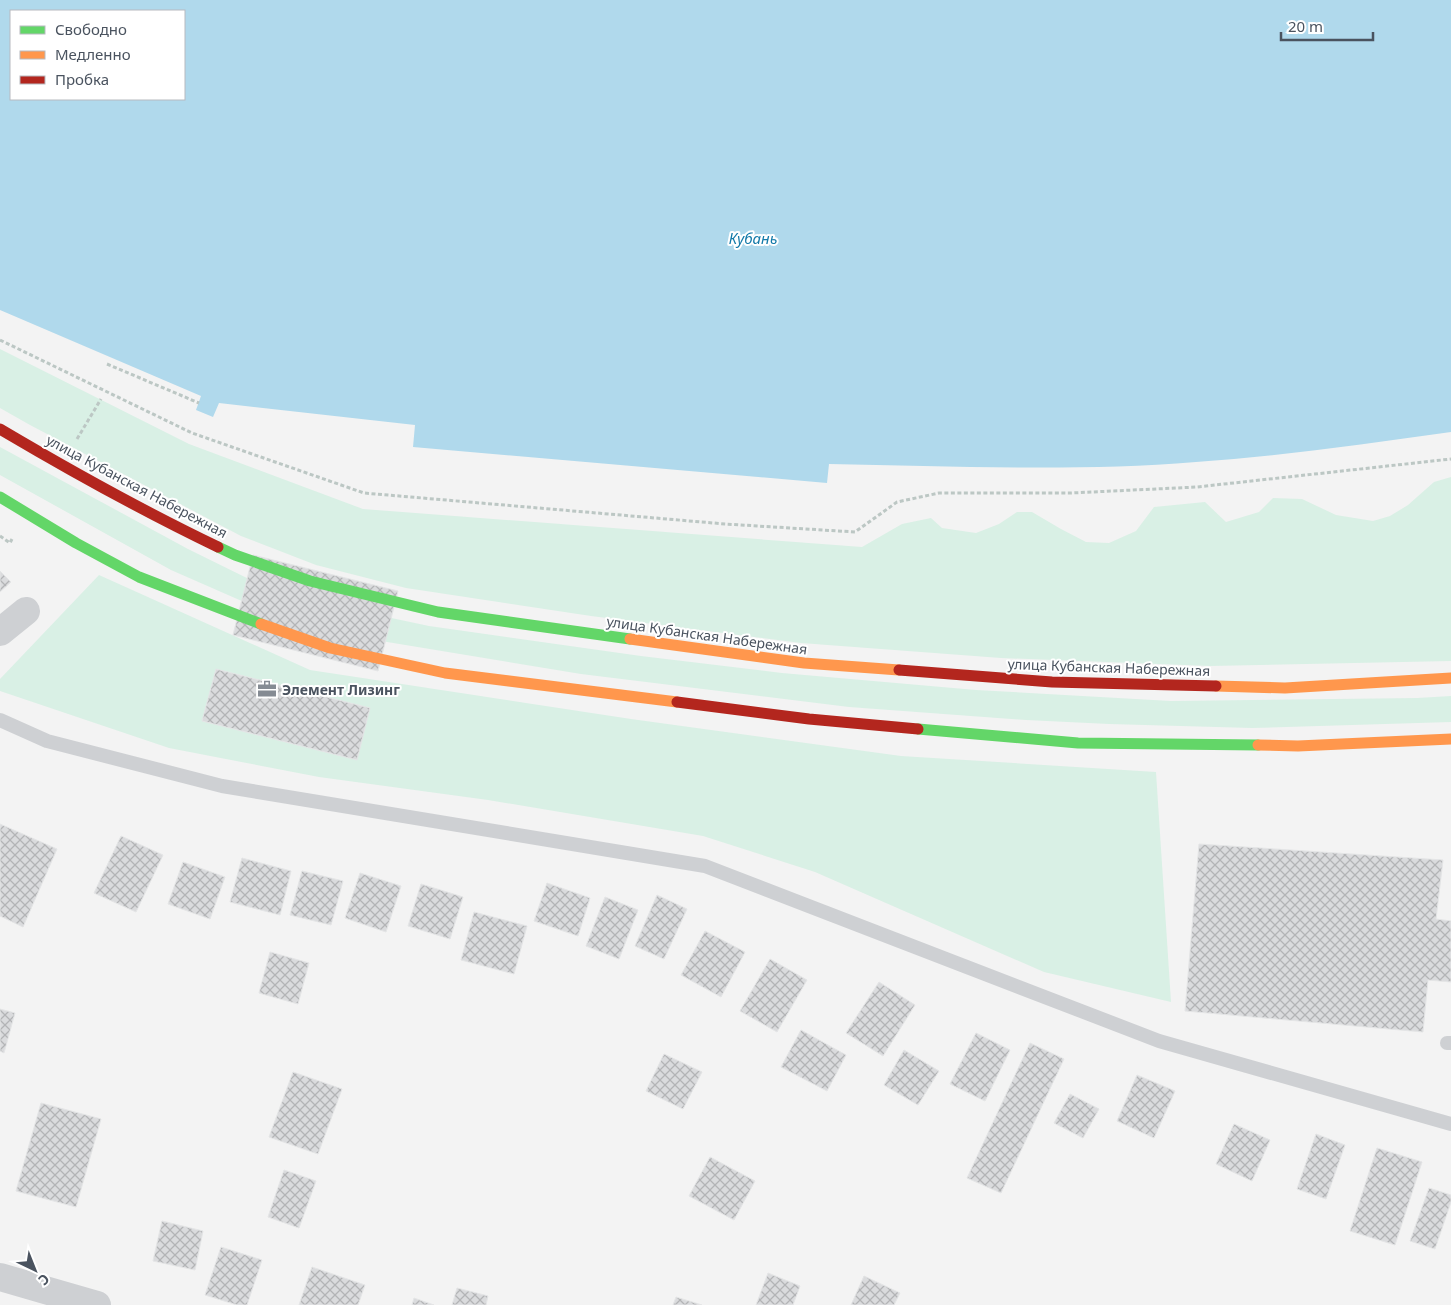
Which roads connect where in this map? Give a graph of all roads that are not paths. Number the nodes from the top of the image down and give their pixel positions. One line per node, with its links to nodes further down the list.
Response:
1 (0, 429): 5 (main road, улица Кубанская Набережная)
2 (0, 497): 7 (main road)
3 (26, 611): 4 (street)
4 (0, 632)
5 (1451, 678)
6 (0, 720): 8 (lane)
7 (1451, 739)
8 (1451, 1124)
9 (0, 1278): 10 (street)
10 (98, 1305)

